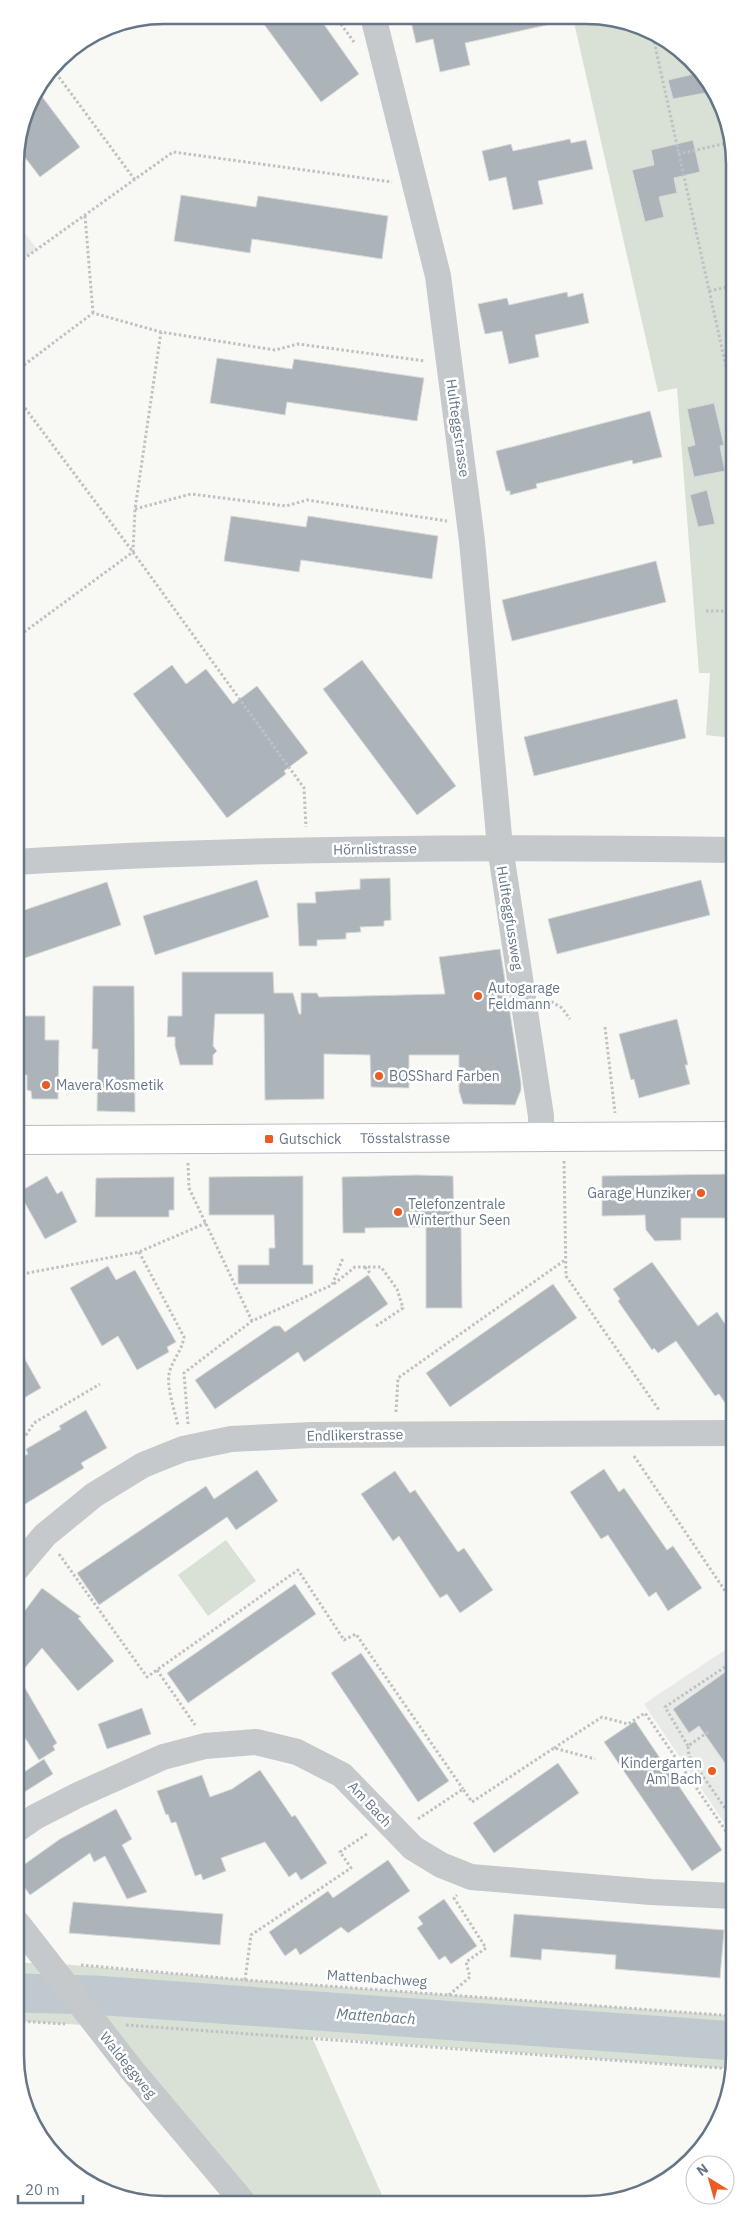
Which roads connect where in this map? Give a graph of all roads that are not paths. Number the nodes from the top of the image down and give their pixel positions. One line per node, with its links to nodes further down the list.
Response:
1 (375, 24): 2 (street, Hulfteggstrasse)
2 (500, 847): 3 (street, Hörnlistrasse); 4 (street, Hörnlistrasse); 6 (street, Hulfteggfussweg)
3 (726, 850)
4 (24, 862)
5 (726, 1136): 6 (main road, Tösstalstrasse)
6 (541, 1137): 7 (main road, Tösstalstrasse)
7 (24, 1140)
8 (726, 1433): 9 (street, Endlikerstrasse)
9 (24, 1560)
10 (24, 1825): 11 (street, Am Bach)
11 (726, 1896)
12 (24, 1933): 13 (street, Waldeggweg)
13 (238, 2196)

